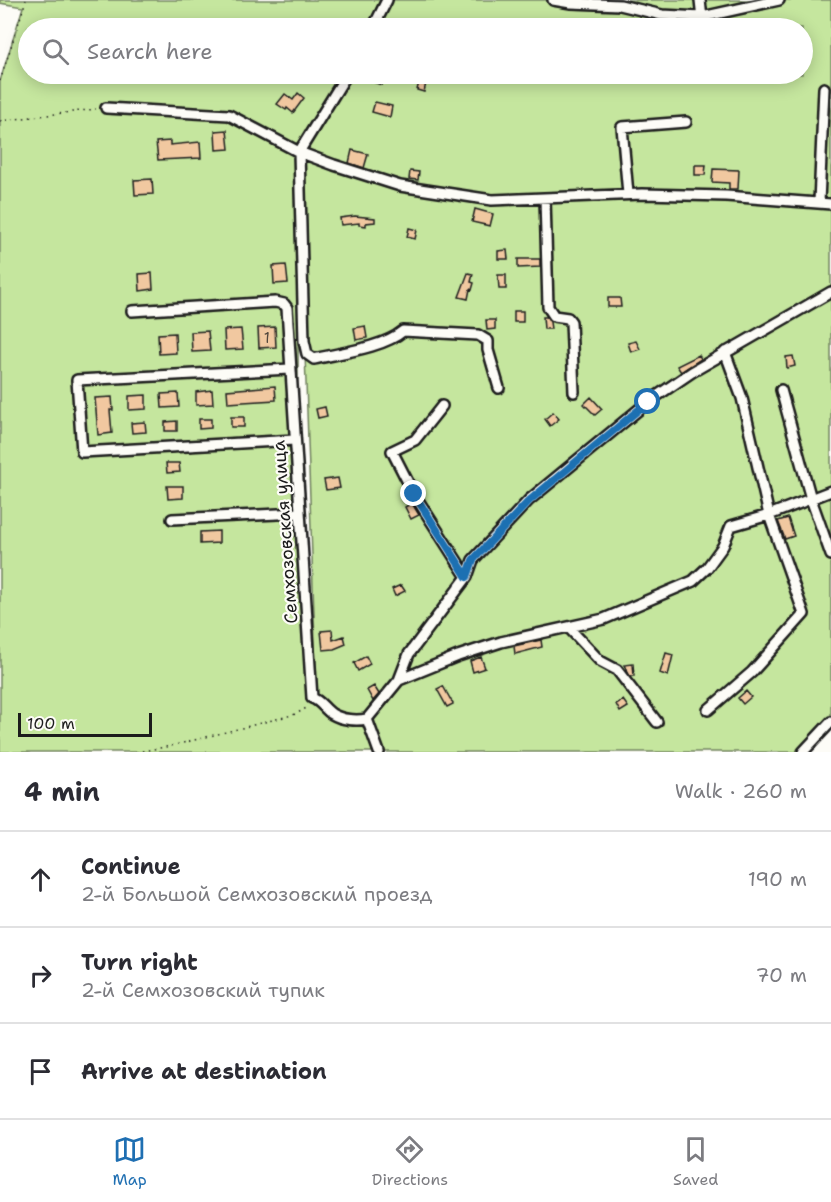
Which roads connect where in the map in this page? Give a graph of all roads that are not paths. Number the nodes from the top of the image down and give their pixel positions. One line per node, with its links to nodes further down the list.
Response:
1 (387, 0): 6 (street)
2 (553, 0): 5 (street)
3 (700, 0): 5 (street)
4 (779, 0): 5 (street)
5 (702, 17)
6 (378, 18)
7 (341, 84): 11 (street)
8 (824, 88): 14 (street)
9 (106, 108): 11 (street)
10 (686, 122): 12 (street)
11 (299, 152): 13 (street); 20 (street)
12 (628, 194): 13 (street); 14 (street)
13 (545, 198): 22 (street)
14 (819, 202): 15 (street)
15 (831, 204)
16 (831, 292): 18 (street)
17 (132, 312): 19 (street, Семхозовская улица)
18 (725, 352): 28 (street); 31 (street)
19 (290, 369): 24 (street, Семхозовская улица); 24 (street)
20 (499, 388)
21 (781, 390): 26 (street)
22 (574, 392)
23 (442, 406): 31 (street)
24 (295, 440): 27 (street, Семхозовская улица)
25 (831, 491): 26 (street)
26 (811, 499): 28 (street); 30 (street)
27 (299, 513): 29 (street); 35 (street, Семхозовская улица)
28 (769, 515): 32 (street); 34 (street)
29 (172, 519)
30 (831, 555)
31 (467, 577): 33 (street)
32 (569, 628): 33 (street); 36 (street)
33 (399, 680): 35 (street)
34 (708, 710)
35 (367, 719): 38 (street)
36 (657, 722)
37 (831, 722): 39 (street)
38 (379, 752)
39 (803, 752)

